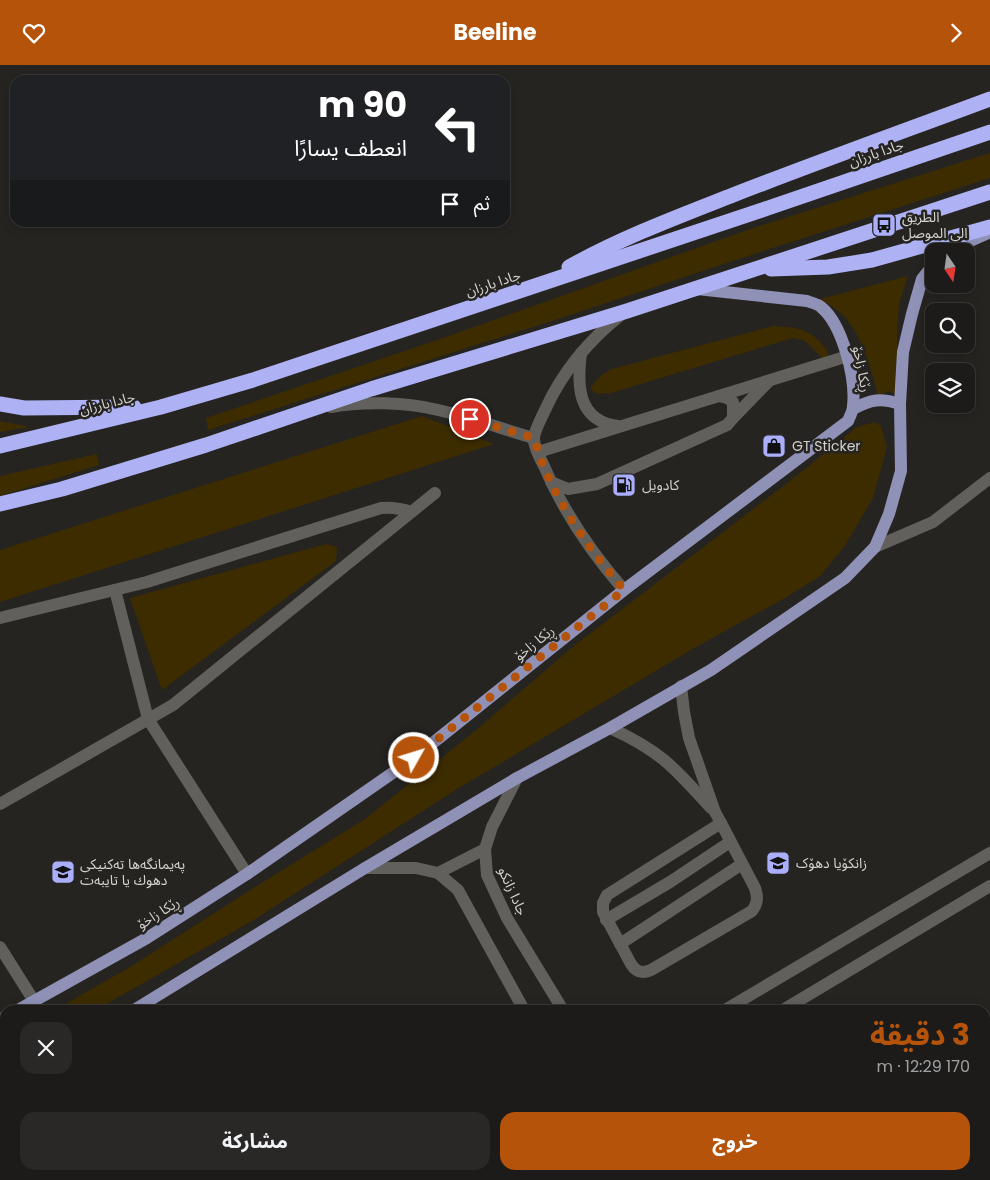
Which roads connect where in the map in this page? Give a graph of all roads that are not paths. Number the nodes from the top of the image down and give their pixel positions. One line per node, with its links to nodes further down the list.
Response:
1 (990, 99): 9 (highway)
2 (990, 132): 9 (highway, جادا بارزان)
3 (990, 192): 7 (highway)
4 (990, 227): 7 (highway)
5 (990, 232): 6 (main road)
6 (966, 243)
7 (752, 270): 10 (highway)
8 (925, 275): 17 (main road)
9 (536, 286): 18 (highway, جادا بارزان)
10 (694, 289): 11 (highway); 13 (main road, ڕێکا زاخۆ)
11 (626, 311): 12 (street); 20 (highway)
12 (581, 353): 22 (street); 23 (street)
13 (848, 356): 14 (street); 19 (main road, ڕێکا زاخۆ)
14 (768, 381): 15 (street); 21 (street)
15 (719, 396): 21 (street); 22 (street)
16 (0, 404): 18 (highway)
17 (900, 404): 19 (main road); 31 (main road)
18 (161, 407): 24 (highway, جادا بارزان)
19 (853, 409): 33 (main road, ڕێکا زاخۆ)
20 (312, 410): 23 (street); 29 (highway)
21 (733, 418): 27 (street)
22 (620, 427): 25 (street)
23 (534, 438): 25 (street)
24 (0, 446)
25 (538, 452): 27 (street)
26 (990, 478): 31 (street)
27 (551, 482): 33 (street)
28 (435, 493): 30 (street)
29 (0, 504)
30 (411, 512): 32 (street); 36 (street)
31 (875, 547): 35 (main road)
32 (115, 590): 34 (street); 36 (street)
33 (624, 590): 47 (main road, ڕێکا زاخۆ)
34 (0, 618)
35 (681, 686): 37 (main road); 40 (street)
36 (148, 719): 39 (street); 47 (street)
37 (610, 727): 38 (main road); 40 (street)
38 (517, 778): 42 (street, جادا زانکو); 45 (main road)
39 (0, 804)
40 (718, 817): 41 (street); 49 (street)
41 (730, 842): 44 (street); 49 (street)
42 (485, 849): 46 (street); 56 (street, جادا زانکو)
43 (990, 853): 57 (street)
44 (742, 864): 50 (street); 50 (street)
45 (365, 868): 46 (street); 54 (main road)
46 (438, 873): 55 (street)
47 (247, 874): 52 (main road, ڕێکا زاخۆ)
48 (990, 886): 58 (street)
49 (606, 920): 50 (street)
50 (620, 944)
51 (0, 947): 52 (street)
52 (34, 1001): 53 (main road, ڕێکا زاخۆ)
53 (27, 1005)
54 (142, 1005)
55 (521, 1005)
56 (560, 1005)
57 (733, 1005)
58 (792, 1005)

